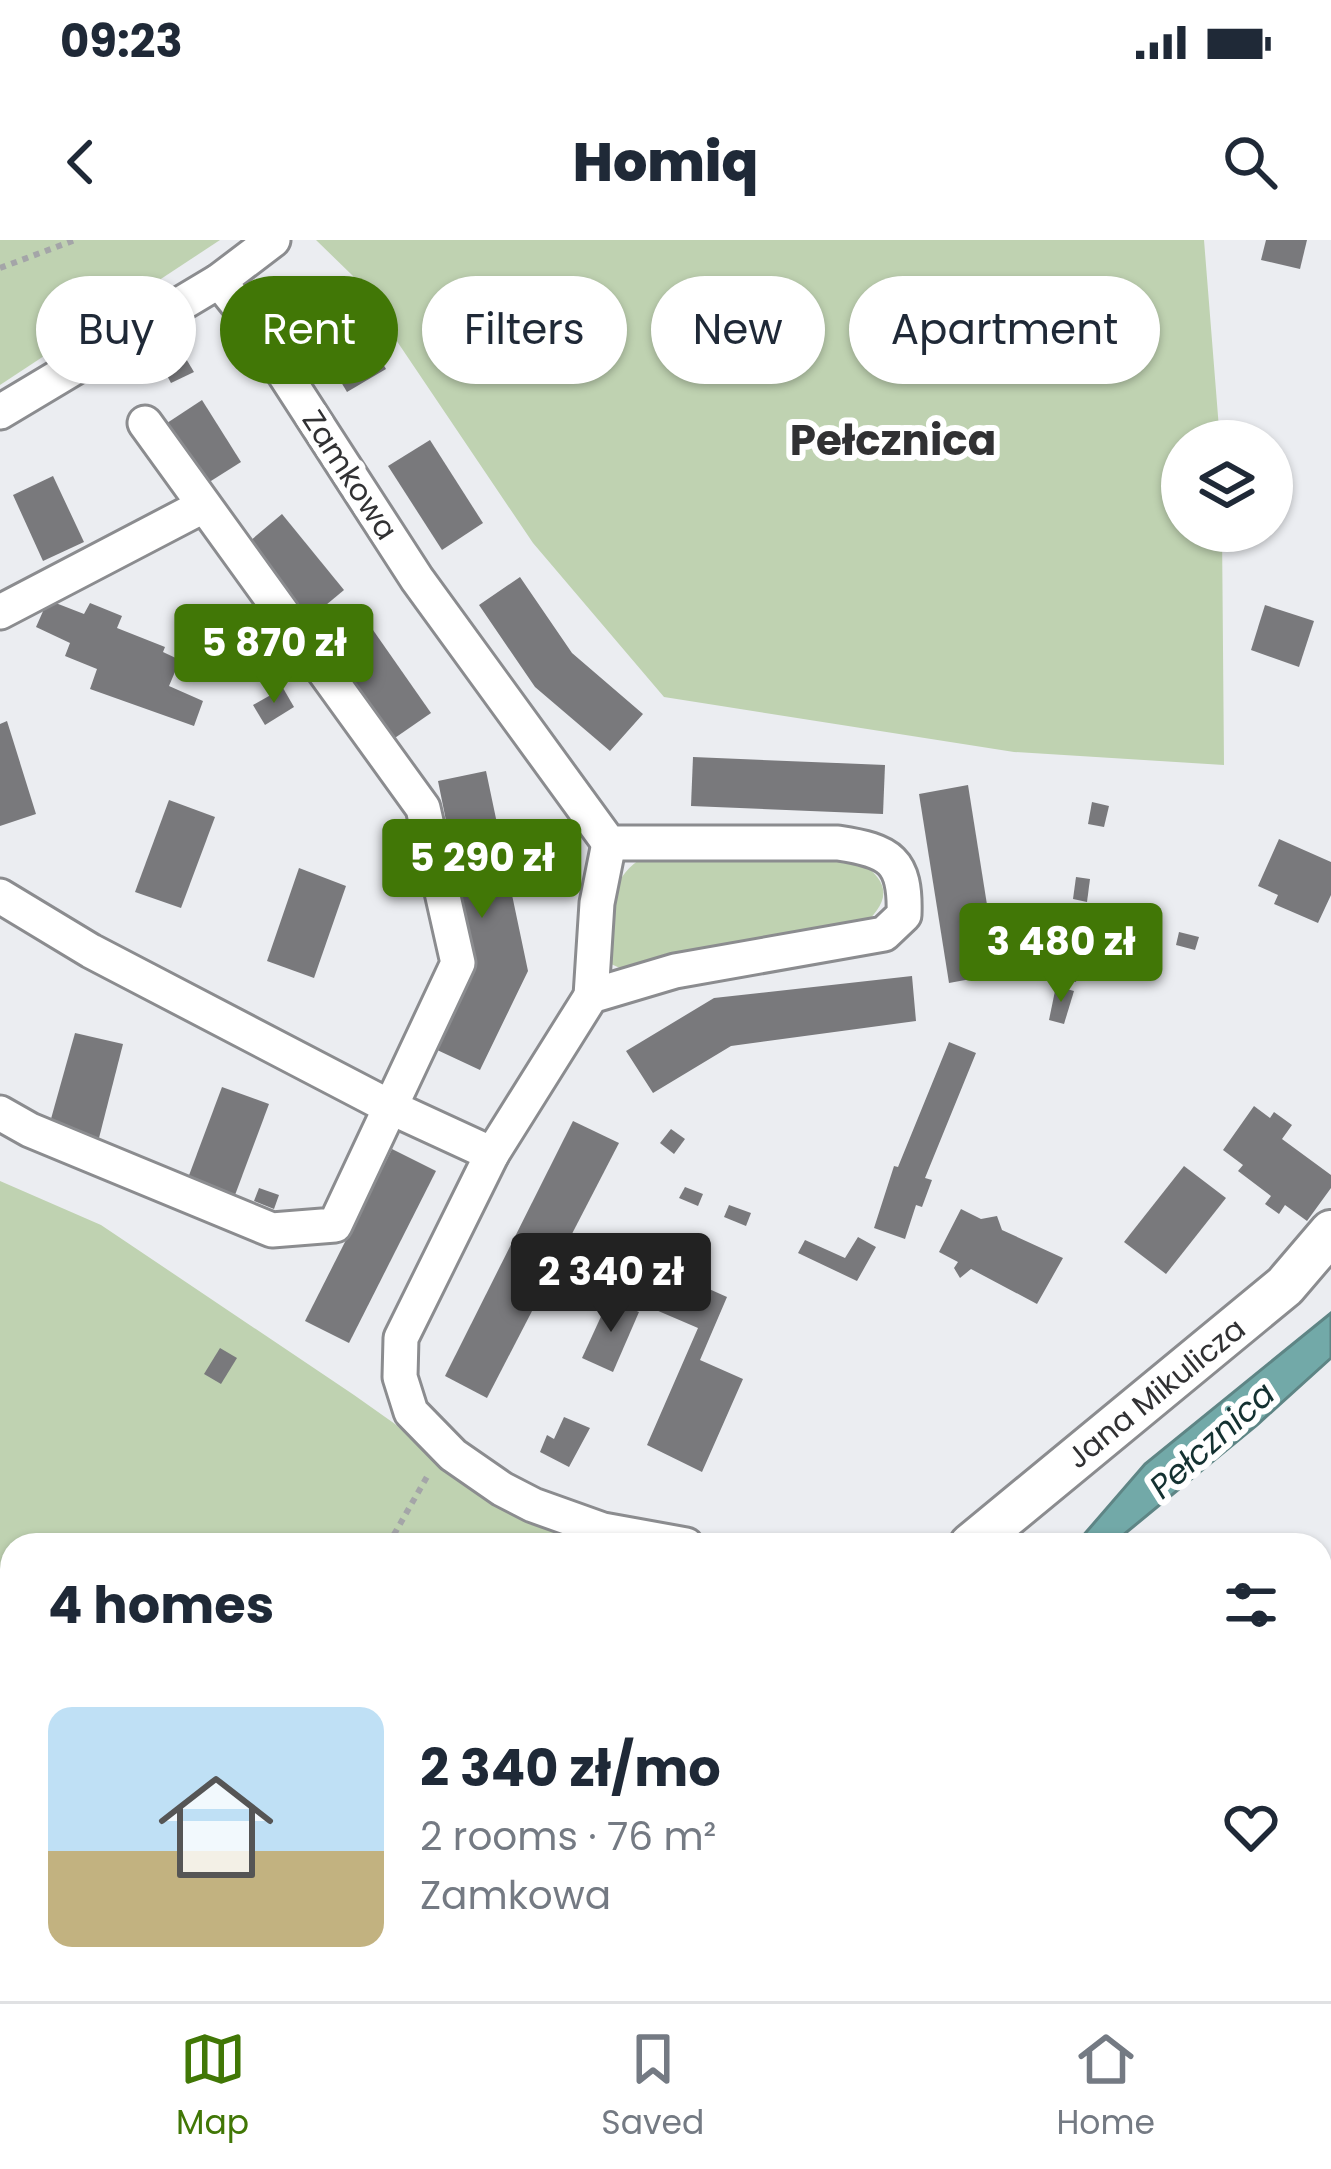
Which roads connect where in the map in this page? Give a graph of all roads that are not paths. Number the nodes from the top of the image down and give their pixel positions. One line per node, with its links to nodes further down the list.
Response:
1 (272, 240): 2 (street)
2 (219, 281): 3 (street); 7 (street, Zamkowa)
3 (0, 412)
4 (145, 423): 5 (street)
5 (203, 506): 6 (street); 10 (street)
6 (0, 612)
7 (609, 843): 9 (street); 9 (street)
8 (0, 896): 10 (street)
9 (591, 996): 12 (street)
10 (389, 1106): 11 (street); 12 (street)
11 (0, 1114)
12 (492, 1154): 14 (street)
13 (1331, 1232): 15 (street, Jana Mikulicza)
14 (620, 1533)
15 (985, 1533)

